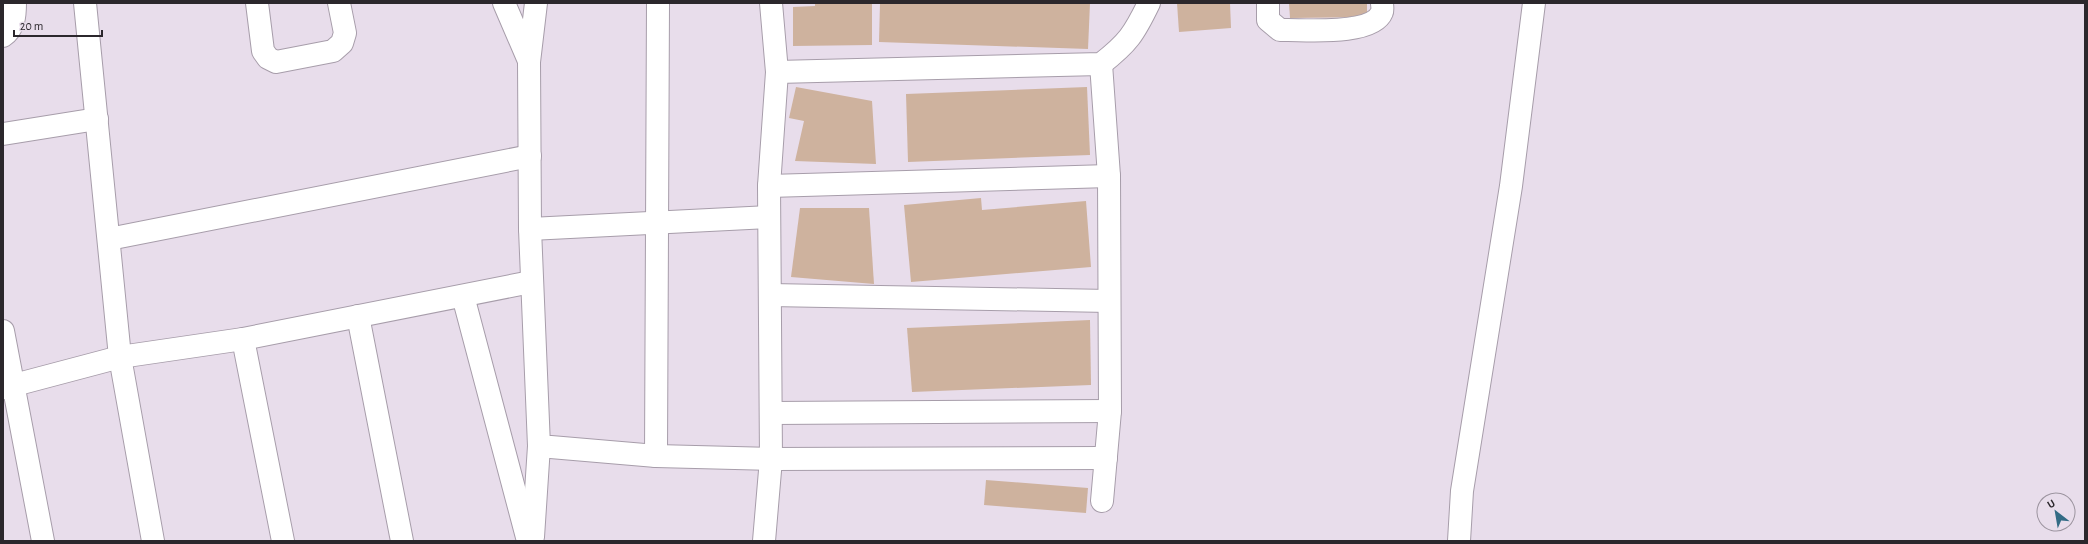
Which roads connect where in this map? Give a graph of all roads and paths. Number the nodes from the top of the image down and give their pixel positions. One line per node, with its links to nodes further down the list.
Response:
1 (15, 3): 13 (street)
2 (85, 3): 17 (street)
3 (257, 3): 4 (street)
4 (339, 3)
5 (504, 3): 14 (street)
6 (536, 3): 14 (street)
7 (658, 3): 23 (street)
8 (771, 3): 16 (street)
9 (1149, 3): 15 (street)
10 (1268, 3): 11 (street)
11 (1382, 3)
12 (1534, 3): 49 (street)
13 (3, 36)
14 (530, 62): 19 (street)
15 (1101, 64): 16 (street); 20 (street)
16 (777, 72): 21 (street)
17 (96, 119): 18 (street); 25 (street)
18 (3, 134)
19 (530, 156): 24 (street); 25 (street)
20 (1109, 176): 21 (street); 29 (street)
21 (769, 186): 22 (street)
22 (769, 217): 23 (street); 27 (street)
23 (657, 222): 24 (street); 38 (street)
24 (530, 229): 26 (street)
25 (109, 239): 33 (street)
26 (531, 282): 28 (street); 37 (street)
27 (770, 295): 29 (street); 36 (street)
28 (463, 296): 30 (street); 46 (street)
29 (1109, 301): 35 (street)
30 (358, 316): 32 (street); 45 (street)
31 (3, 332): 34 (street)
32 (243, 339): 33 (street); 44 (street)
33 (120, 357): 34 (street); 43 (street)
34 (8, 387): 42 (street)
35 (1110, 411): 36 (street); 39 (street)
36 (772, 413): 40 (street)
37 (539, 446): 38 (street); 47 (street)
38 (656, 456): 40 (street)
39 (1106, 458): 40 (street); 41 (street)
40 (771, 459): 48 (street)
41 (1102, 501)
42 (43, 541)
43 (153, 541)
44 (283, 541)
45 (402, 541)
46 (528, 541)
47 (533, 541)
48 (764, 541)
49 (1459, 541)

